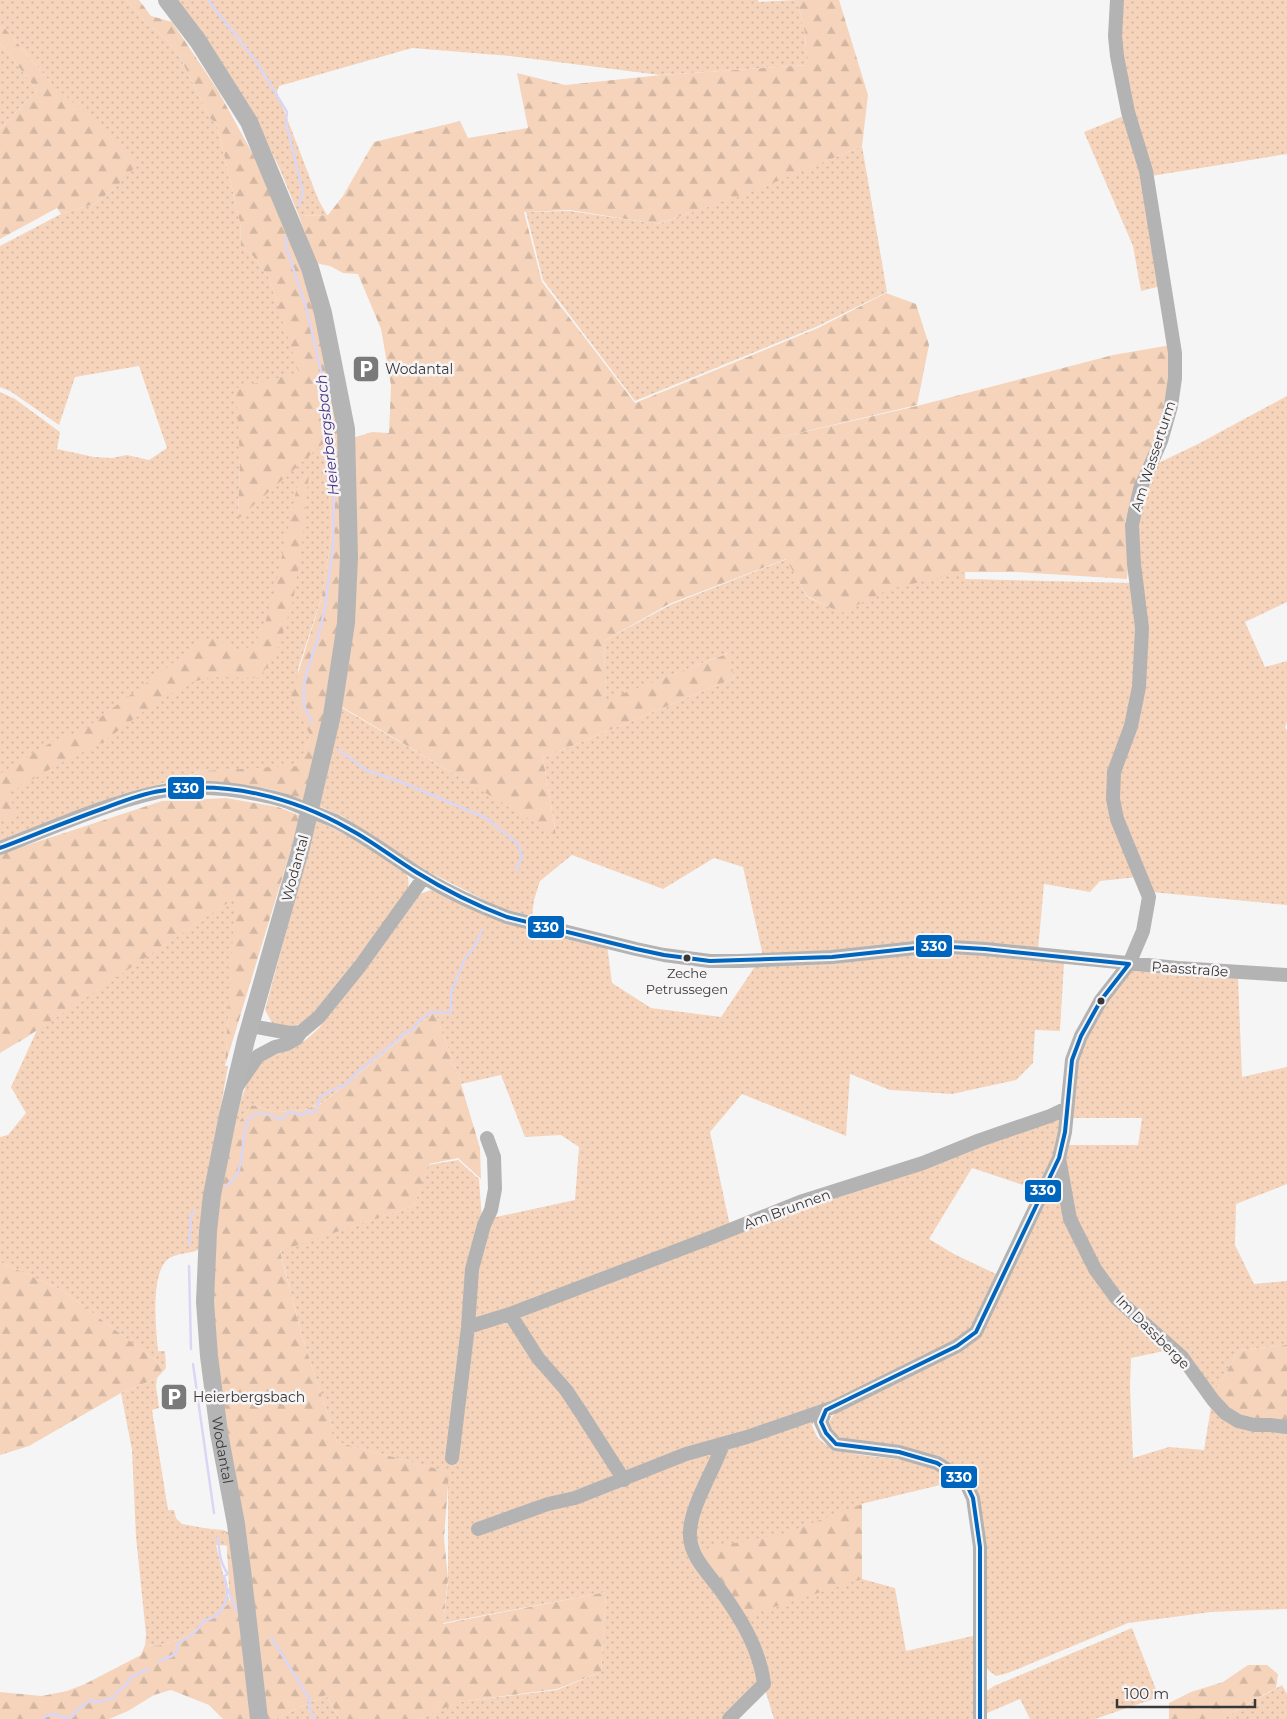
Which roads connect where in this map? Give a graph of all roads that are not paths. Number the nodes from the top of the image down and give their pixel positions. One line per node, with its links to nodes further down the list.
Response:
1 (167, 0): 8 (main road, Wodantal)
2 (1117, 0): 5 (street, Am Wasserturm)
3 (0, 848): 4 (street, Paasstraße, bridge)
4 (424, 877): 5 (street, Paasstraße); 7 (street, Wodantal)
5 (1129, 964): 6 (street, Paasstraße); 11 (street, Am Wasserturm)
6 (1287, 975)
7 (301, 1032): 8 (street); 9 (street, Wodantal)
8 (248, 1033): 9 (street); 10 (main road, Wodantal)
9 (275, 1047): 10 (street, Wodantal)
10 (234, 1092): 22 (main road, Wodantal)
11 (1067, 1108): 13 (street, Am Wasserturm); 14 (street, Am Brunnen)
12 (487, 1138): 15 (street)
13 (1059, 1158): 16 (street); 17 (street, Im Dassberge)
14 (510, 1314): 15 (street, Am Brunnen); 20 (street)
15 (468, 1327): 19 (street)
16 (826, 1410): 18 (street); 24 (street)
17 (1287, 1427)
18 (723, 1444): 20 (street); 23 (street)
19 (452, 1458)
20 (624, 1480): 21 (street)
21 (478, 1529)
22 (259, 1719)
23 (729, 1719)
24 (980, 1719)

